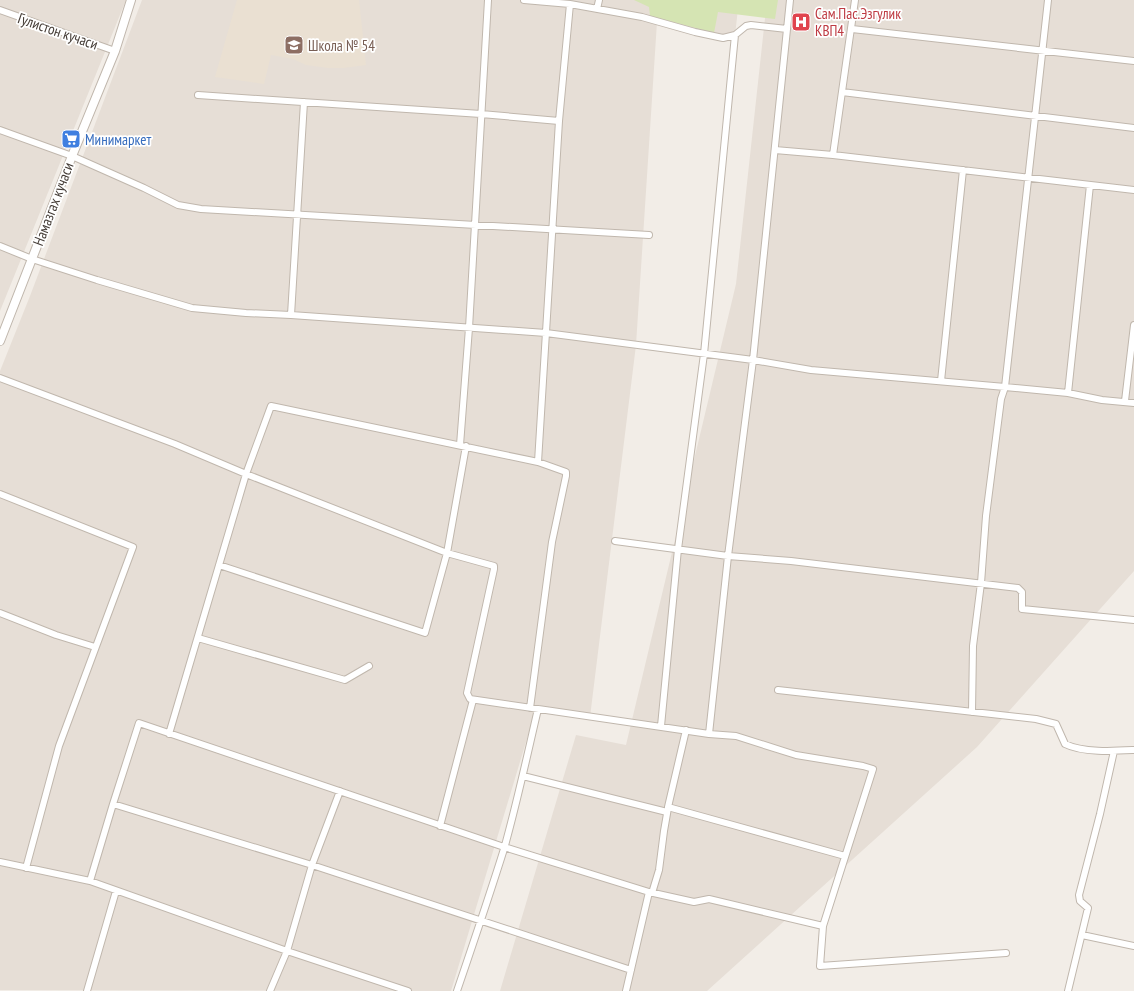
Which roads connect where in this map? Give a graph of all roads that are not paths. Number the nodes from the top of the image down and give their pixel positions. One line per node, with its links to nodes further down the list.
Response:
1 (131, 0): 14 (street, Намазгах кучаси)
2 (488, 0): 20 (street)
3 (524, 0): 8 (street)
4 (598, 0): 9 (street)
5 (790, 0): 12 (street)
6 (855, 0): 11 (street)
7 (1048, 0): 15 (street)
8 (570, 4): 9 (street); 22 (street)
9 (597, 9): 13 (street)
10 (0, 10): 14 (street, Гулистон кучаси)
11 (852, 28): 15 (street); 17 (street)
12 (787, 29): 13 (street); 25 (street)
13 (735, 35): 43 (street)
14 (115, 51): 27 (street, Намазгах кучаси)
15 (1043, 51): 16 (street); 21 (street)
16 (1134, 61)
17 (842, 92): 21 (street); 26 (street)
18 (198, 95): 19 (street)
19 (304, 102): 20 (street); 32 (street)
20 (481, 114): 22 (street); 33 (street)
21 (1036, 115): 23 (street); 29 (street)
22 (559, 121): 34 (street)
23 (1134, 128)
24 (0, 130): 27 (street)
25 (775, 150): 26 (street); 44 (street)
26 (833, 155): 28 (street)
27 (72, 156): 32 (street); 37 (street, Намазгах кучаси)
28 (962, 170): 29 (street); 46 (street)
29 (1029, 177): 30 (street); 47 (street)
30 (1090, 185): 31 (street); 48 (street)
31 (1134, 190)
32 (296, 214): 33 (street); 38 (street)
33 (475, 225): 34 (street); 40 (street)
34 (553, 229): 35 (street); 41 (street)
35 (649, 235)
36 (0, 246): 37 (street)
37 (32, 259): 38 (street); 42 (street, Намазгах кучаси)
38 (290, 315): 40 (street)
39 (1134, 326): 49 (street)
40 (468, 328): 41 (street); 51 (street)
41 (546, 333): 43 (street); 52 (street)
42 (0, 341)
43 (704, 354): 44 (street); 56 (street)
44 (753, 360): 46 (street); 58 (street)
45 (0, 378): 53 (street)
46 (941, 381): 47 (street)
47 (1005, 387): 48 (street); 60 (street)
48 (1068, 394): 49 (street)
49 (1125, 401): 50 (street)
50 (1134, 403)
51 (463, 446): 52 (street); 53 (street); 57 (street)
52 (538, 462): 68 (street)
53 (246, 474): 57 (street); 59 (street)
54 (0, 494): 64 (street)
55 (615, 541): 56 (street)
56 (678, 549): 58 (street); 71 (street)
57 (447, 553): 59 (street); 67 (street)
58 (728, 556): 60 (street); 74 (street)
59 (219, 565): 63 (street)
60 (981, 583): 62 (street); 70 (street)
61 (0, 613): 64 (street)
62 (1134, 620)
63 (198, 638): 65 (street); 73 (street)
64 (95, 646): 86 (street)
65 (369, 666)
66 (778, 690): 70 (street)
67 (473, 700): 68 (street); 81 (street)
68 (530, 708): 69 (street)
69 (538, 709): 71 (street); 77 (street)
70 (972, 712): 76 (street)
71 (661, 726): 72 (street)
72 (686, 730): 74 (street); 80 (street)
73 (169, 734): 78 (street); 79 (street)
74 (708, 734): 83 (street)
75 (1134, 750): 76 (street)
76 (1114, 752): 92 (street)
77 (522, 776): 80 (street); 82 (street)
78 (340, 791): 81 (street); 85 (street)
79 (113, 804): 85 (street); 87 (street)
80 (668, 809): 83 (street); 89 (street)
81 (440, 826): 82 (street)
82 (504, 847): 89 (street); 90 (street)
83 (844, 856): 91 (street)
84 (0, 862): 86 (street)
85 (312, 866): 90 (street); 94 (street)
86 (26, 868): 87 (street)
87 (90, 881): 88 (street)
88 (116, 891): 94 (street); 97 (street)
89 (651, 892): 91 (street); 96 (street)
90 (481, 920): 96 (street); 100 (street)
91 (823, 926): 95 (street)
92 (1082, 935): 93 (street); 102 (street)
93 (1134, 946)
94 (287, 951): 98 (street); 99 (street)
95 (1006, 953)
96 (631, 970): 101 (street)
97 (87, 991)
98 (270, 991)
99 (408, 991)
100 (457, 991)
101 (626, 991)
102 (1068, 991)

